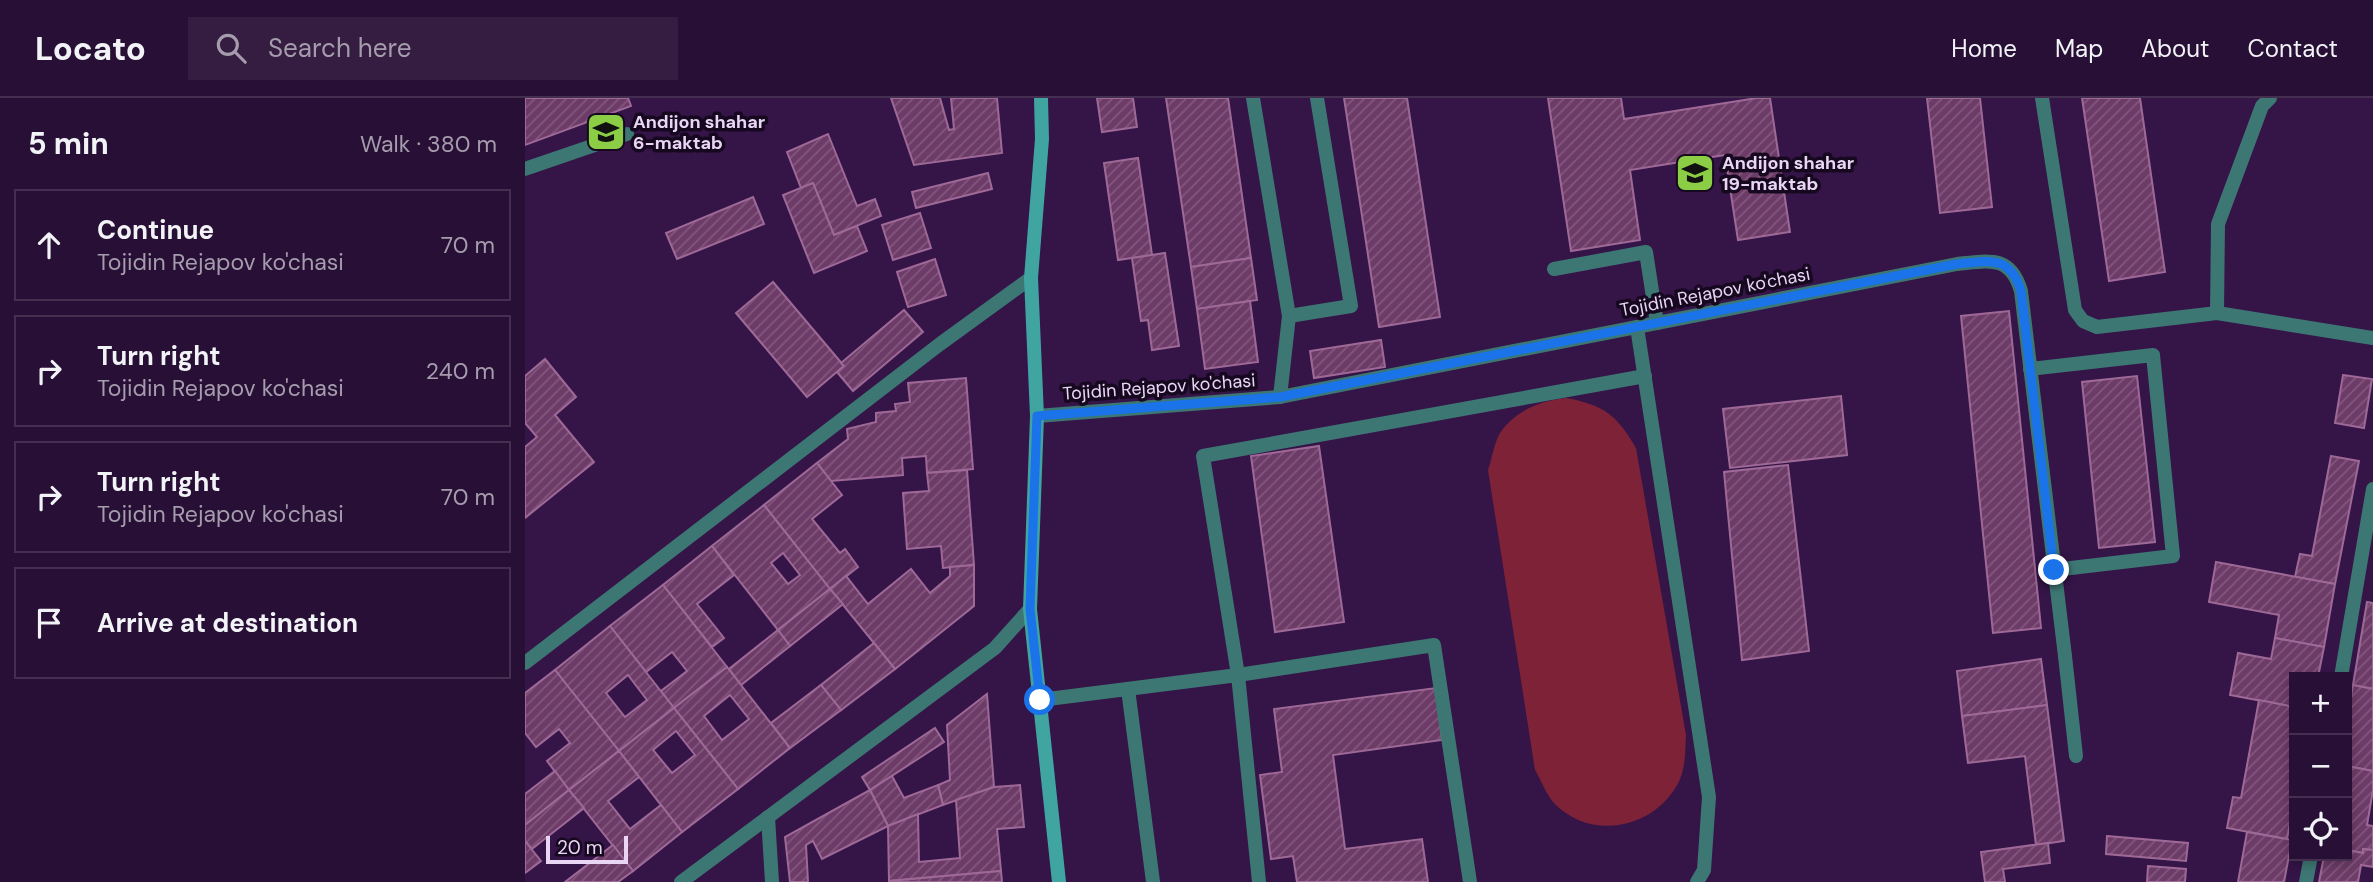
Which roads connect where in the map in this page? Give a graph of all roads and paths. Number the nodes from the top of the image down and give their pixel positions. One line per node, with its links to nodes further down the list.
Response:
1 (1041, 98): 9 (street, Tojidin Rejapov ko'chasi)
2 (1253, 98): 11 (street)
3 (1317, 98): 11 (street)
4 (2042, 98): 10 (street)
5 (2270, 98): 10 (street)
6 (627, 134): 7 (street)
7 (525, 169)
8 (1554, 269): 12 (street)
9 (1031, 278): 18 (street, Tojidin Rejapov ko'chasi); 22 (street)
10 (2217, 313): 14 (street)
11 (1289, 316): 17 (street)
12 (1657, 323): 13 (street, Tojidin Rejapov ko'chasi); 15 (street, Tojidin Rejapov ko'chasi)
13 (1637, 327): 16 (street); 17 (street, Tojidin Rejapov ko'chasi)
14 (2373, 338)
15 (2030, 369): 20 (street, Tojidin Rejapov ko'chasi); 20 (street)
16 (1645, 376): 24 (street); 36 (street)
17 (1280, 397): 18 (street, Tojidin Rejapov ko'chasi)
18 (1037, 416): 21 (street, Tojidin Rejapov ko'chasi)
19 (2373, 489): 23 (street)
20 (2054, 570): 27 (street, Tojidin Rejapov ko'chasi)
21 (1030, 609): 26 (street, Tojidin Rejapov ko'chasi); 28 (street)
22 (525, 663)
23 (2342, 672)
24 (1238, 675): 25 (street); 34 (street); 35 (street)
25 (1128, 689): 26 (street); 33 (street)
26 (1040, 700): 32 (street, Tojidin Rejapov ko'chasi)
27 (2076, 756)
28 (768, 817): 30 (street); 31 (street)
29 (2310, 861): 37 (street)
30 (681, 882)
31 (772, 882)
32 (1059, 882)
33 (1153, 882)
34 (1259, 882)
35 (1470, 882)
36 (1697, 882)
37 (2307, 882)

